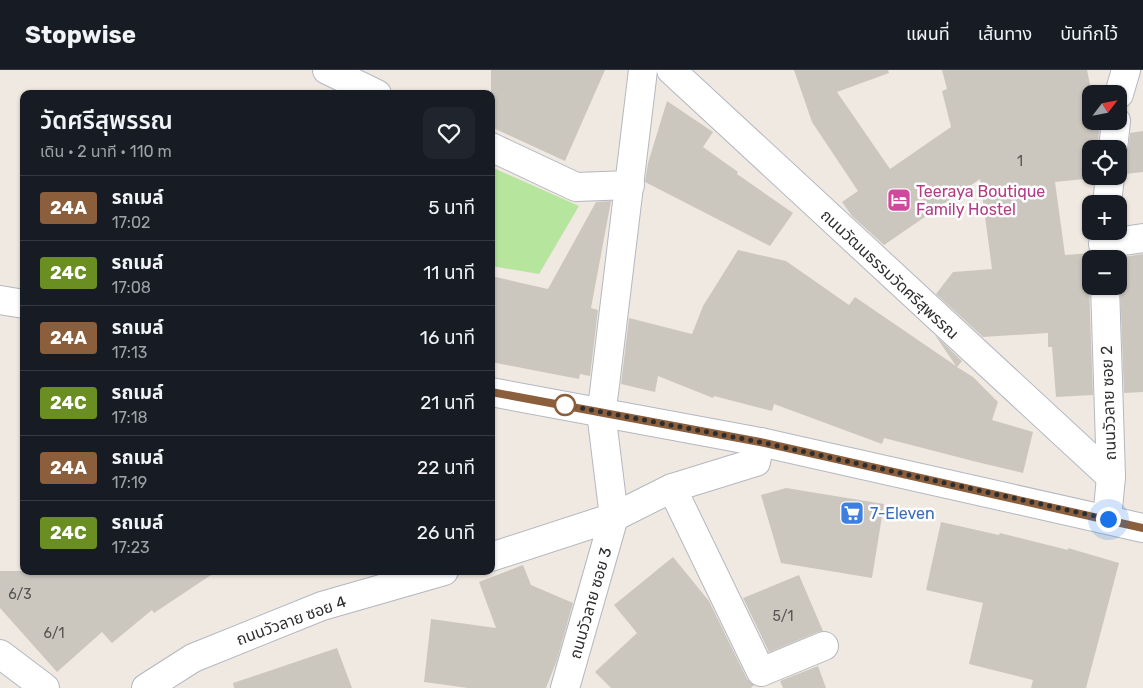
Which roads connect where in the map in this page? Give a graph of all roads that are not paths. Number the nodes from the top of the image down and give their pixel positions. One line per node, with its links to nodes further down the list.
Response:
1 (327, 70): 6 (street)
2 (643, 70): 8 (street)
3 (671, 70): 17 (street, ถนนวัฒนธรรมวัดศรีสุพรรณ)
4 (1126, 70): 5 (street)
5 (1122, 85)
6 (369, 90)
7 (495, 150): 8 (street)
8 (630, 185): 15 (street)
9 (1143, 238): 10 (street)
10 (1104, 245)
11 (1105, 295): 17 (street, ถนนวัวลาย ซอย 2)
12 (0, 300): 13 (street)
13 (20, 303)
14 (495, 393): 15 (street)
15 (601, 412): 16 (street); 19 (street)
16 (760, 442): 18 (street); 20 (street)
17 (1111, 477): 20 (street, ถนนวัวลาย ซอย 2)
18 (672, 488): 19 (street); 24 (street)
19 (614, 517): 22 (street); 28 (street, ถนนวัวลาย ซอย 3)
20 (1108, 519): 21 (street)
21 (1143, 528)
22 (495, 555)
23 (430, 575): 27 (street, ถนนวัวลาย ซอย 4)
24 (824, 646)
25 (0, 654): 26 (street)
26 (45, 688)
27 (146, 688)
28 (565, 688)

